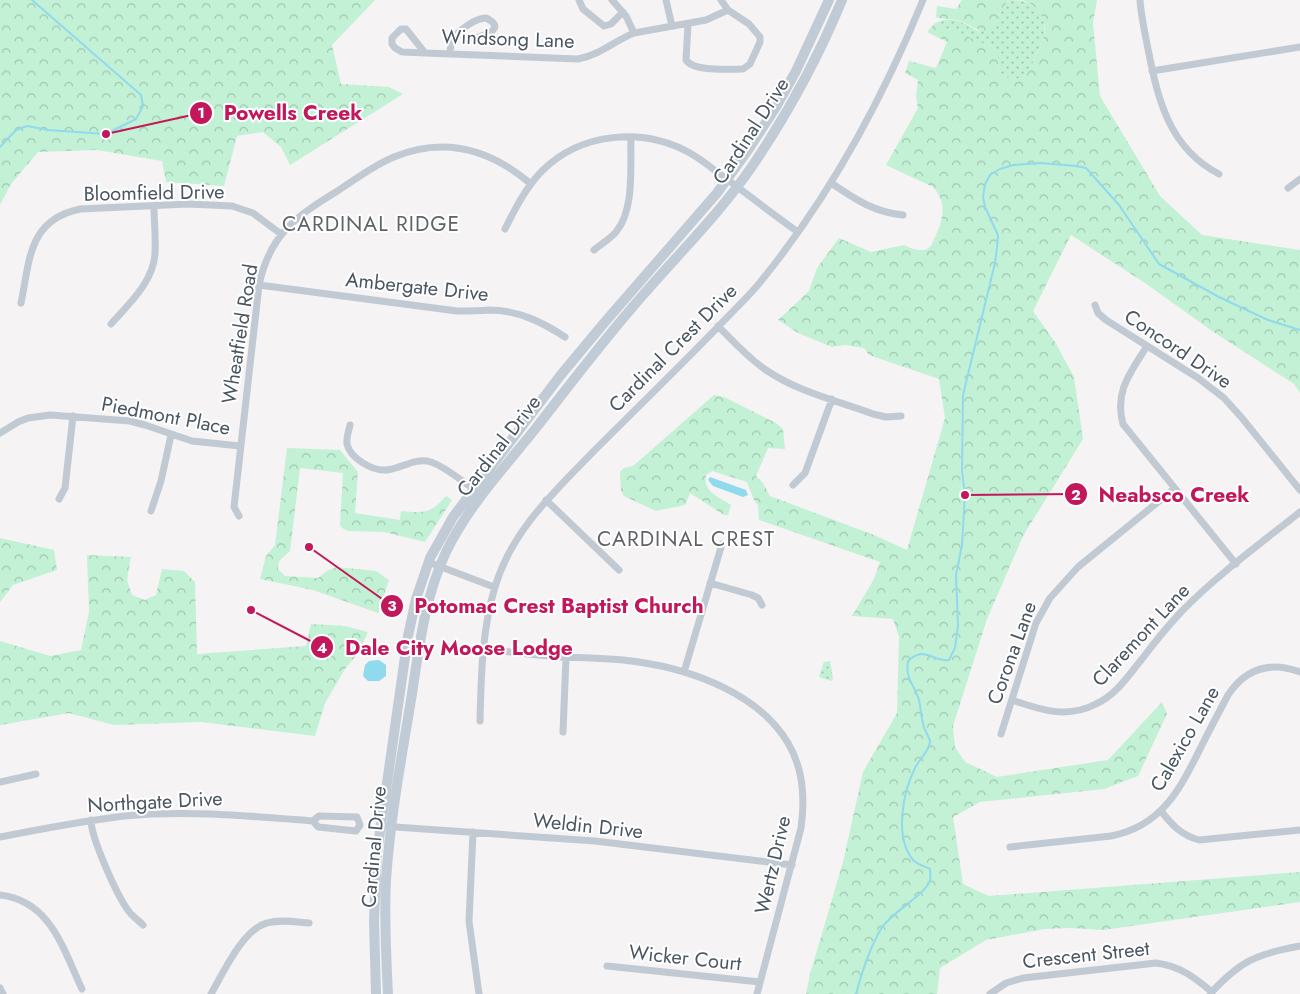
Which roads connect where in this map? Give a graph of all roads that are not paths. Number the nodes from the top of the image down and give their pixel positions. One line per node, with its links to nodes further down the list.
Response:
1 (579, 0): 10 (street)
2 (612, 0): 10 (street)
3 (666, 0): 12 (street)
4 (721, 0): 9 (street)
5 (829, 0): 21 (main road, Cardinal Drive)
6 (842, 0): 25 (main road, Cardinal Drive)
7 (923, 0): 23 (street, Cardinal Crest Drive)
8 (1140, 0): 18 (street)
9 (728, 10): 11 (street); 11 (street)
10 (623, 12): 14 (street)
11 (688, 24): 12 (street, Windsong Lane)
12 (672, 26): 14 (street, Windsong Lane)
13 (459, 32): 17 (street)
14 (634, 33): 17 (street, Windsong Lane)
15 (1300, 46): 18 (street)
16 (425, 53): 16 (street, Windsong Lane); 17 (street, Windsong Lane)
17 (450, 54)
18 (1152, 71): 20 (street)
19 (631, 137): 21 (street); 24 (street); 32 (street)
20 (1219, 174)
21 (727, 179): 25 (street); 48 (main road, Cardinal Drive)
22 (1300, 179): 26 (street)
23 (831, 183): 28 (street); 30 (street, Cardinal Crest Drive)
24 (531, 184): 29 (street); 31 (street, Wheatfield Road)
25 (737, 187): 30 (street); 59 (main road, Cardinal Drive)
26 (1288, 188)
27 (154, 206): 31 (street, Bloomfield Drive); 34 (street, Bloomfield Drive); 36 (street)
28 (903, 216)
29 (505, 229)
30 (798, 232): 37 (street, Cardinal Crest Drive)
31 (281, 234): 33 (street, Wheatfield Road)
32 (594, 250)
33 (259, 285): 38 (street, Ambergate Drive); 46 (street, Wheatfield Road)
34 (21, 303)
35 (1094, 305): 39 (street, Concord Drive)
36 (111, 324)
37 (718, 326): 40 (street); 52 (street, Cardinal Crest Drive)
38 (565, 337)
39 (1147, 346): 49 (street); 50 (street, Concord Drive)
40 (832, 399): 42 (street); 47 (street)
41 (73, 416): 44 (street, Piedmont Place); 45 (street, Piedmont Place); 51 (street)
42 (901, 416)
43 (350, 425): 48 (street)
44 (0, 433)
45 (171, 435): 46 (street, Piedmont Place); 53 (street)
46 (240, 446): 55 (street, Wheatfield Road)
47 (793, 485)
48 (474, 489): 57 (main road, Cardinal Drive)
49 (1174, 489): 58 (street); 68 (street, Corona Lane)
50 (1300, 490)
51 (59, 500)
52 (546, 500): 60 (street); 62 (street, Cardinal Crest Drive)
53 (150, 511)
54 (1300, 512): 58 (street, Claremont Lane)
55 (240, 516)
56 (722, 544): 61 (street)
57 (428, 562): 59 (street); 77 (main road, Cardinal Drive)
58 (1236, 564): 68 (street, Claremont Lane)
59 (440, 566): 62 (street); 78 (main road, Cardinal Drive)
60 (618, 570)
61 (710, 583): 63 (street); 66 (street)
62 (494, 587): 64 (street, Cardinal Crest Drive)
63 (762, 605)
64 (484, 649): 65 (street, Wertz Drive); 69 (street, Cardinal Crest Drive)
65 (566, 657): 66 (street, Wertz Drive); 70 (street)
66 (684, 672): 83 (street, Wertz Drive)
67 (1300, 672): 74 (street, Calexico Lane)
68 (1012, 700): 71 (street, Corona Lane)
69 (480, 721)
70 (563, 732)
71 (1001, 734)
72 (36, 774): 73 (street)
73 (0, 782)
74 (1161, 811): 79 (street); 82 (street, Calexico Lane)
75 (91, 820): 76 (street, Northgate Drive); 81 (street, Northgate Drive); 86 (street)
76 (313, 821): 76 (street, Northgate Drive)
77 (381, 826): 78 (street, Weldin Drive); 95 (main road, Cardinal Drive)
78 (392, 827): 80 (street, Weldin Drive); 96 (main road, Cardinal Drive)
79 (1300, 830)
80 (473, 832): 83 (street, Weldin Drive); 97 (street)
81 (0, 837)
82 (1010, 847)
83 (792, 865): 89 (street, Wertz Drive)
84 (0, 894): 91 (street)
85 (309, 923): 94 (street)
86 (143, 925)
87 (1300, 946): 92 (street)
88 (607, 966): 89 (street, Wicker Court)
89 (760, 982): 98 (street, Wertz Drive)
90 (0, 988): 93 (street)
91 (82, 989)
92 (1211, 993): 99 (street, Crescent Street)
93 (3, 994)
94 (211, 994)
95 (376, 994)
96 (388, 994)
97 (479, 994)
98 (757, 994)
99 (990, 994)

